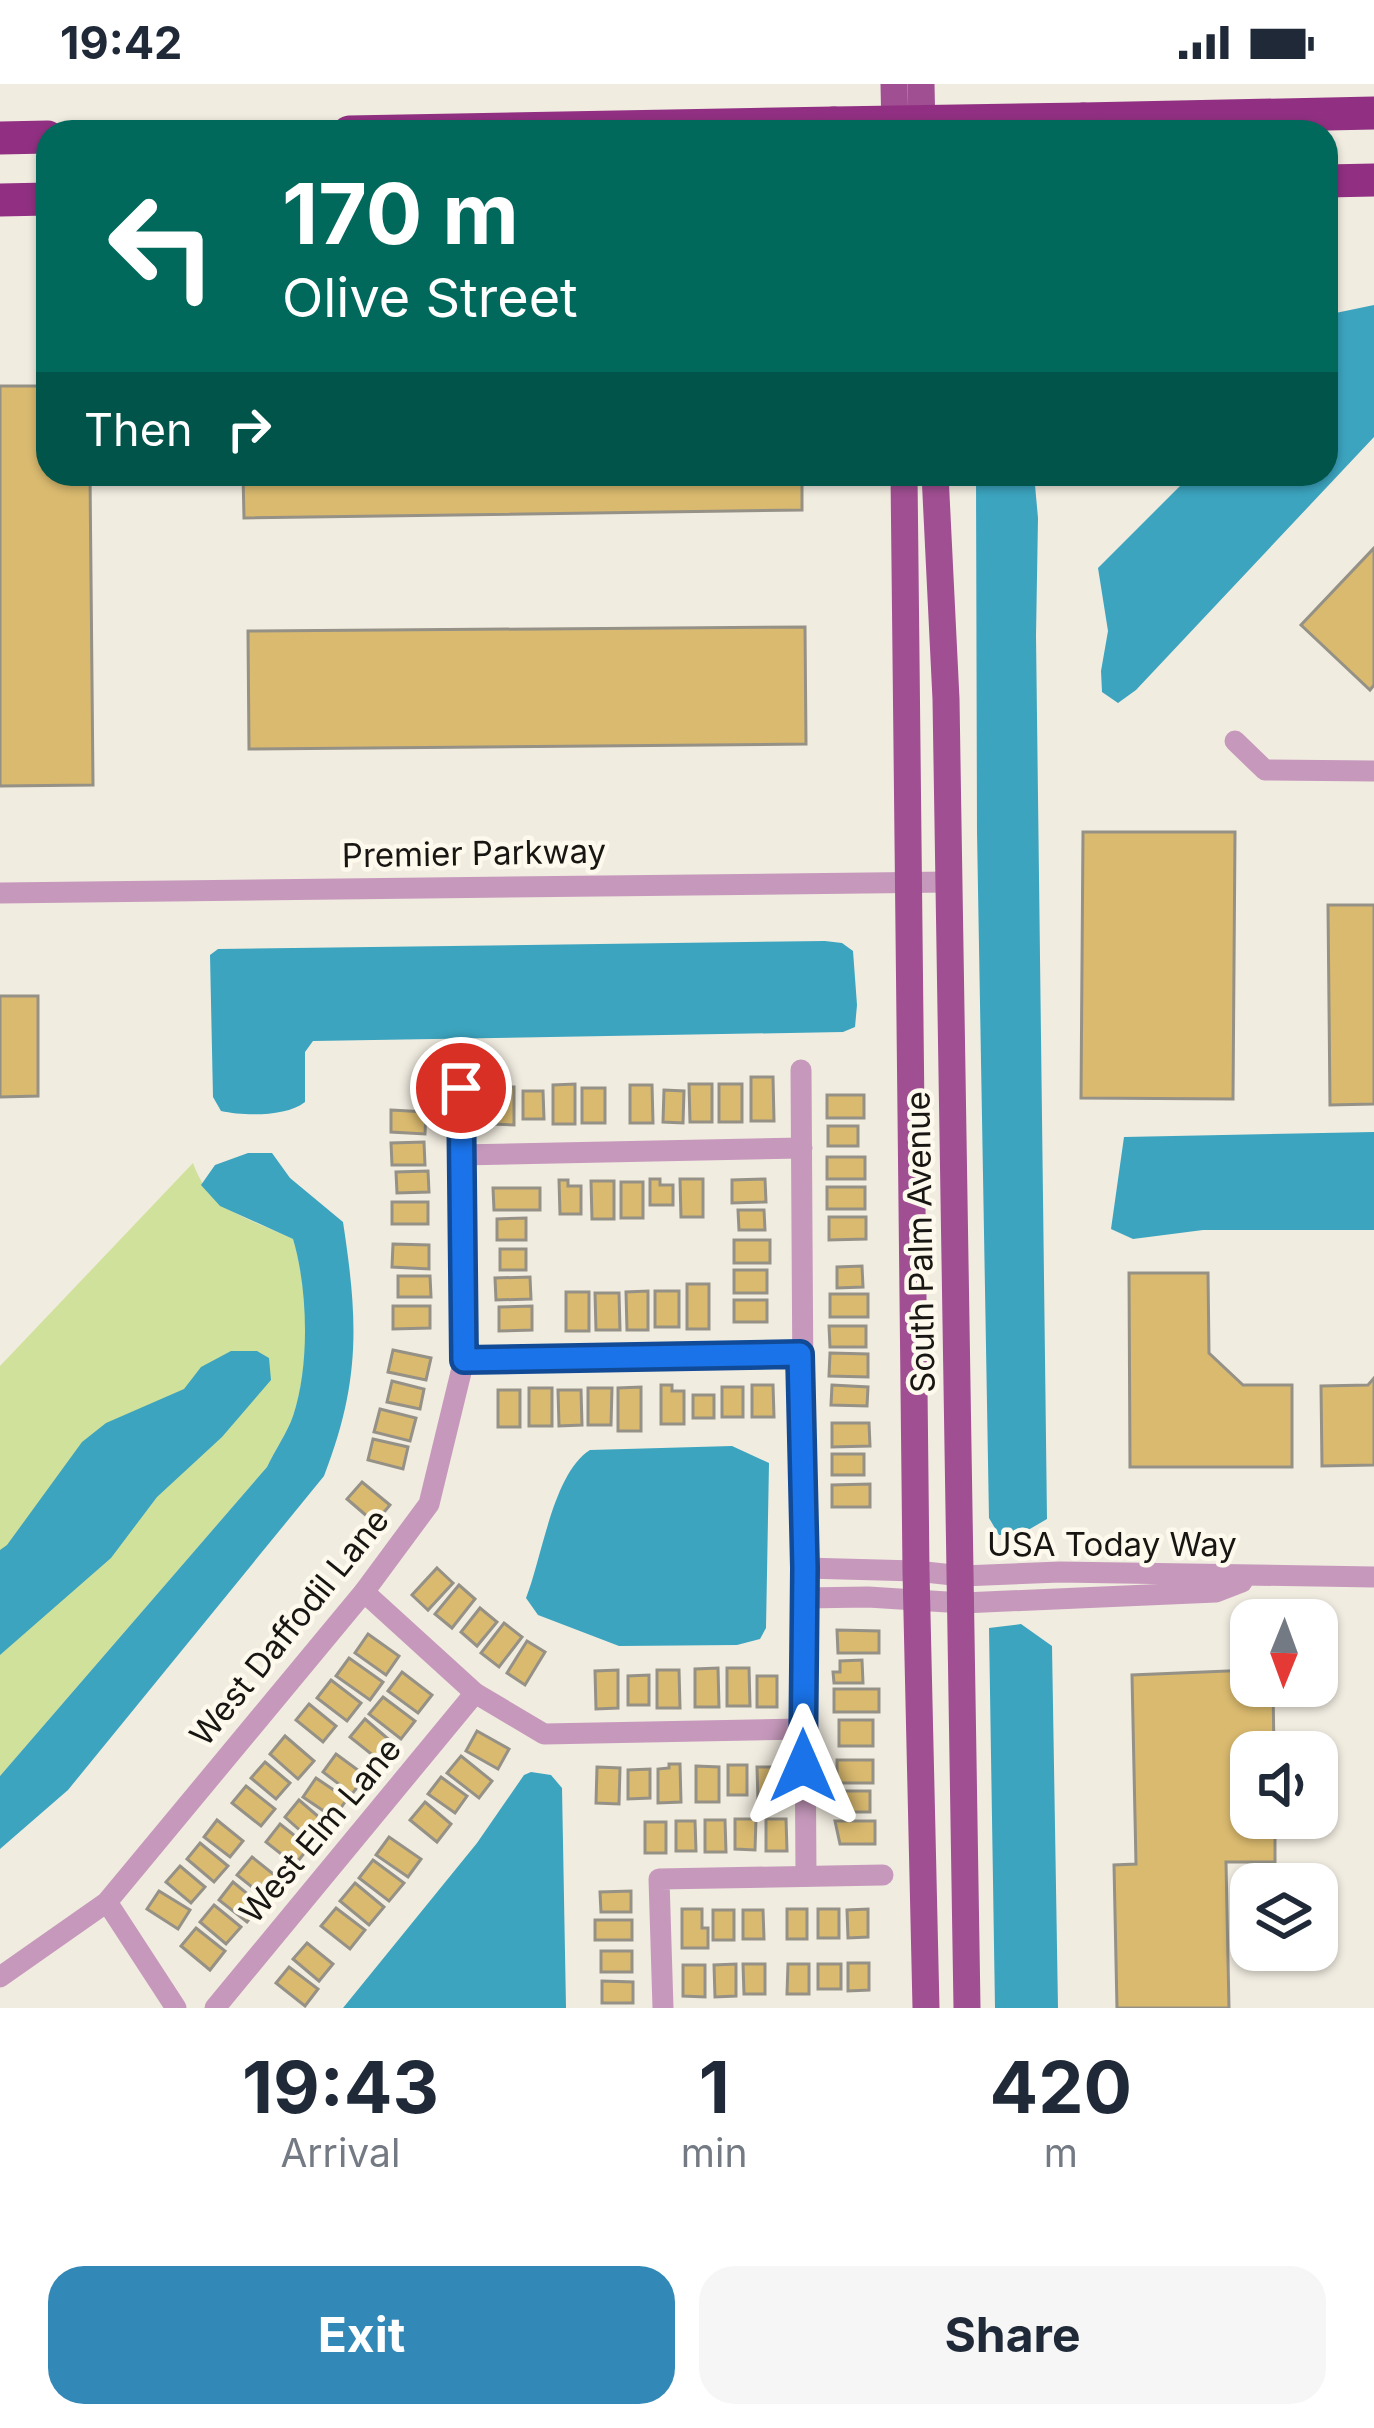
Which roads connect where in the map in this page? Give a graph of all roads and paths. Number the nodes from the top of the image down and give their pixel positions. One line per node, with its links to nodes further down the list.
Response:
1 (894, 84): 4 (main road)
2 (921, 84): 5 (main road)
3 (1374, 113): 6 (highway, bridge)
4 (895, 120)
5 (922, 120)
6 (1000, 120)
7 (36, 137): 8 (highway)
8 (0, 138)
9 (1374, 180): 10 (highway)
10 (1338, 181)
11 (36, 199): 12 (highway)
12 (0, 200)
13 (904, 486): 17 (main road, South Palm Avenue)
14 (936, 486): 18 (main road, South Palm Avenue)
15 (1235, 741): 16 (street)
16 (1374, 771)
17 (910, 882): 18 (street, Premier Parkway); 19 (street, Premier Parkway); 27 (main road, South Palm Avenue)
18 (949, 882): 29 (main road, South Palm Avenue)
19 (0, 893)
20 (801, 1070): 22 (street)
21 (461, 1088): 23 (street, West Daffodil Lane)
22 (802, 1148): 23 (street); 24 (street)
23 (461, 1154): 25 (street, West Daffodil Lane)
24 (800, 1354): 25 (street); 26 (street)
25 (464, 1360): 30 (street, West Daffodil Lane)
26 (805, 1568): 27 (street, USA Today Way); 31 (street)
27 (916, 1570): 29 (street, USA Today Way); 32 (main road, South Palm Avenue)
28 (1374, 1577): 29 (street, USA Today Way)
29 (963, 1590): 32 (street, USA Today Way); 43 (main road, South Palm Avenue)
30 (364, 1592): 33 (street); 37 (street, West Daffodil Lane)
31 (804, 1598): 32 (street, USA Today Way); 34 (street)
32 (917, 1601): 42 (main road, South Palm Avenue)
33 (475, 1693): 34 (street); 40 (street, West Elm Lane)
34 (802, 1729): 36 (street)
35 (883, 1875): 36 (street)
36 (806, 1876): 41 (street)
37 (107, 1902): 38 (street, West Daffodil Lane); 39 (street)
38 (0, 1978)
39 (176, 2008)
40 (215, 2008)
41 (663, 2008)
42 (926, 2008)
43 (967, 2008)

